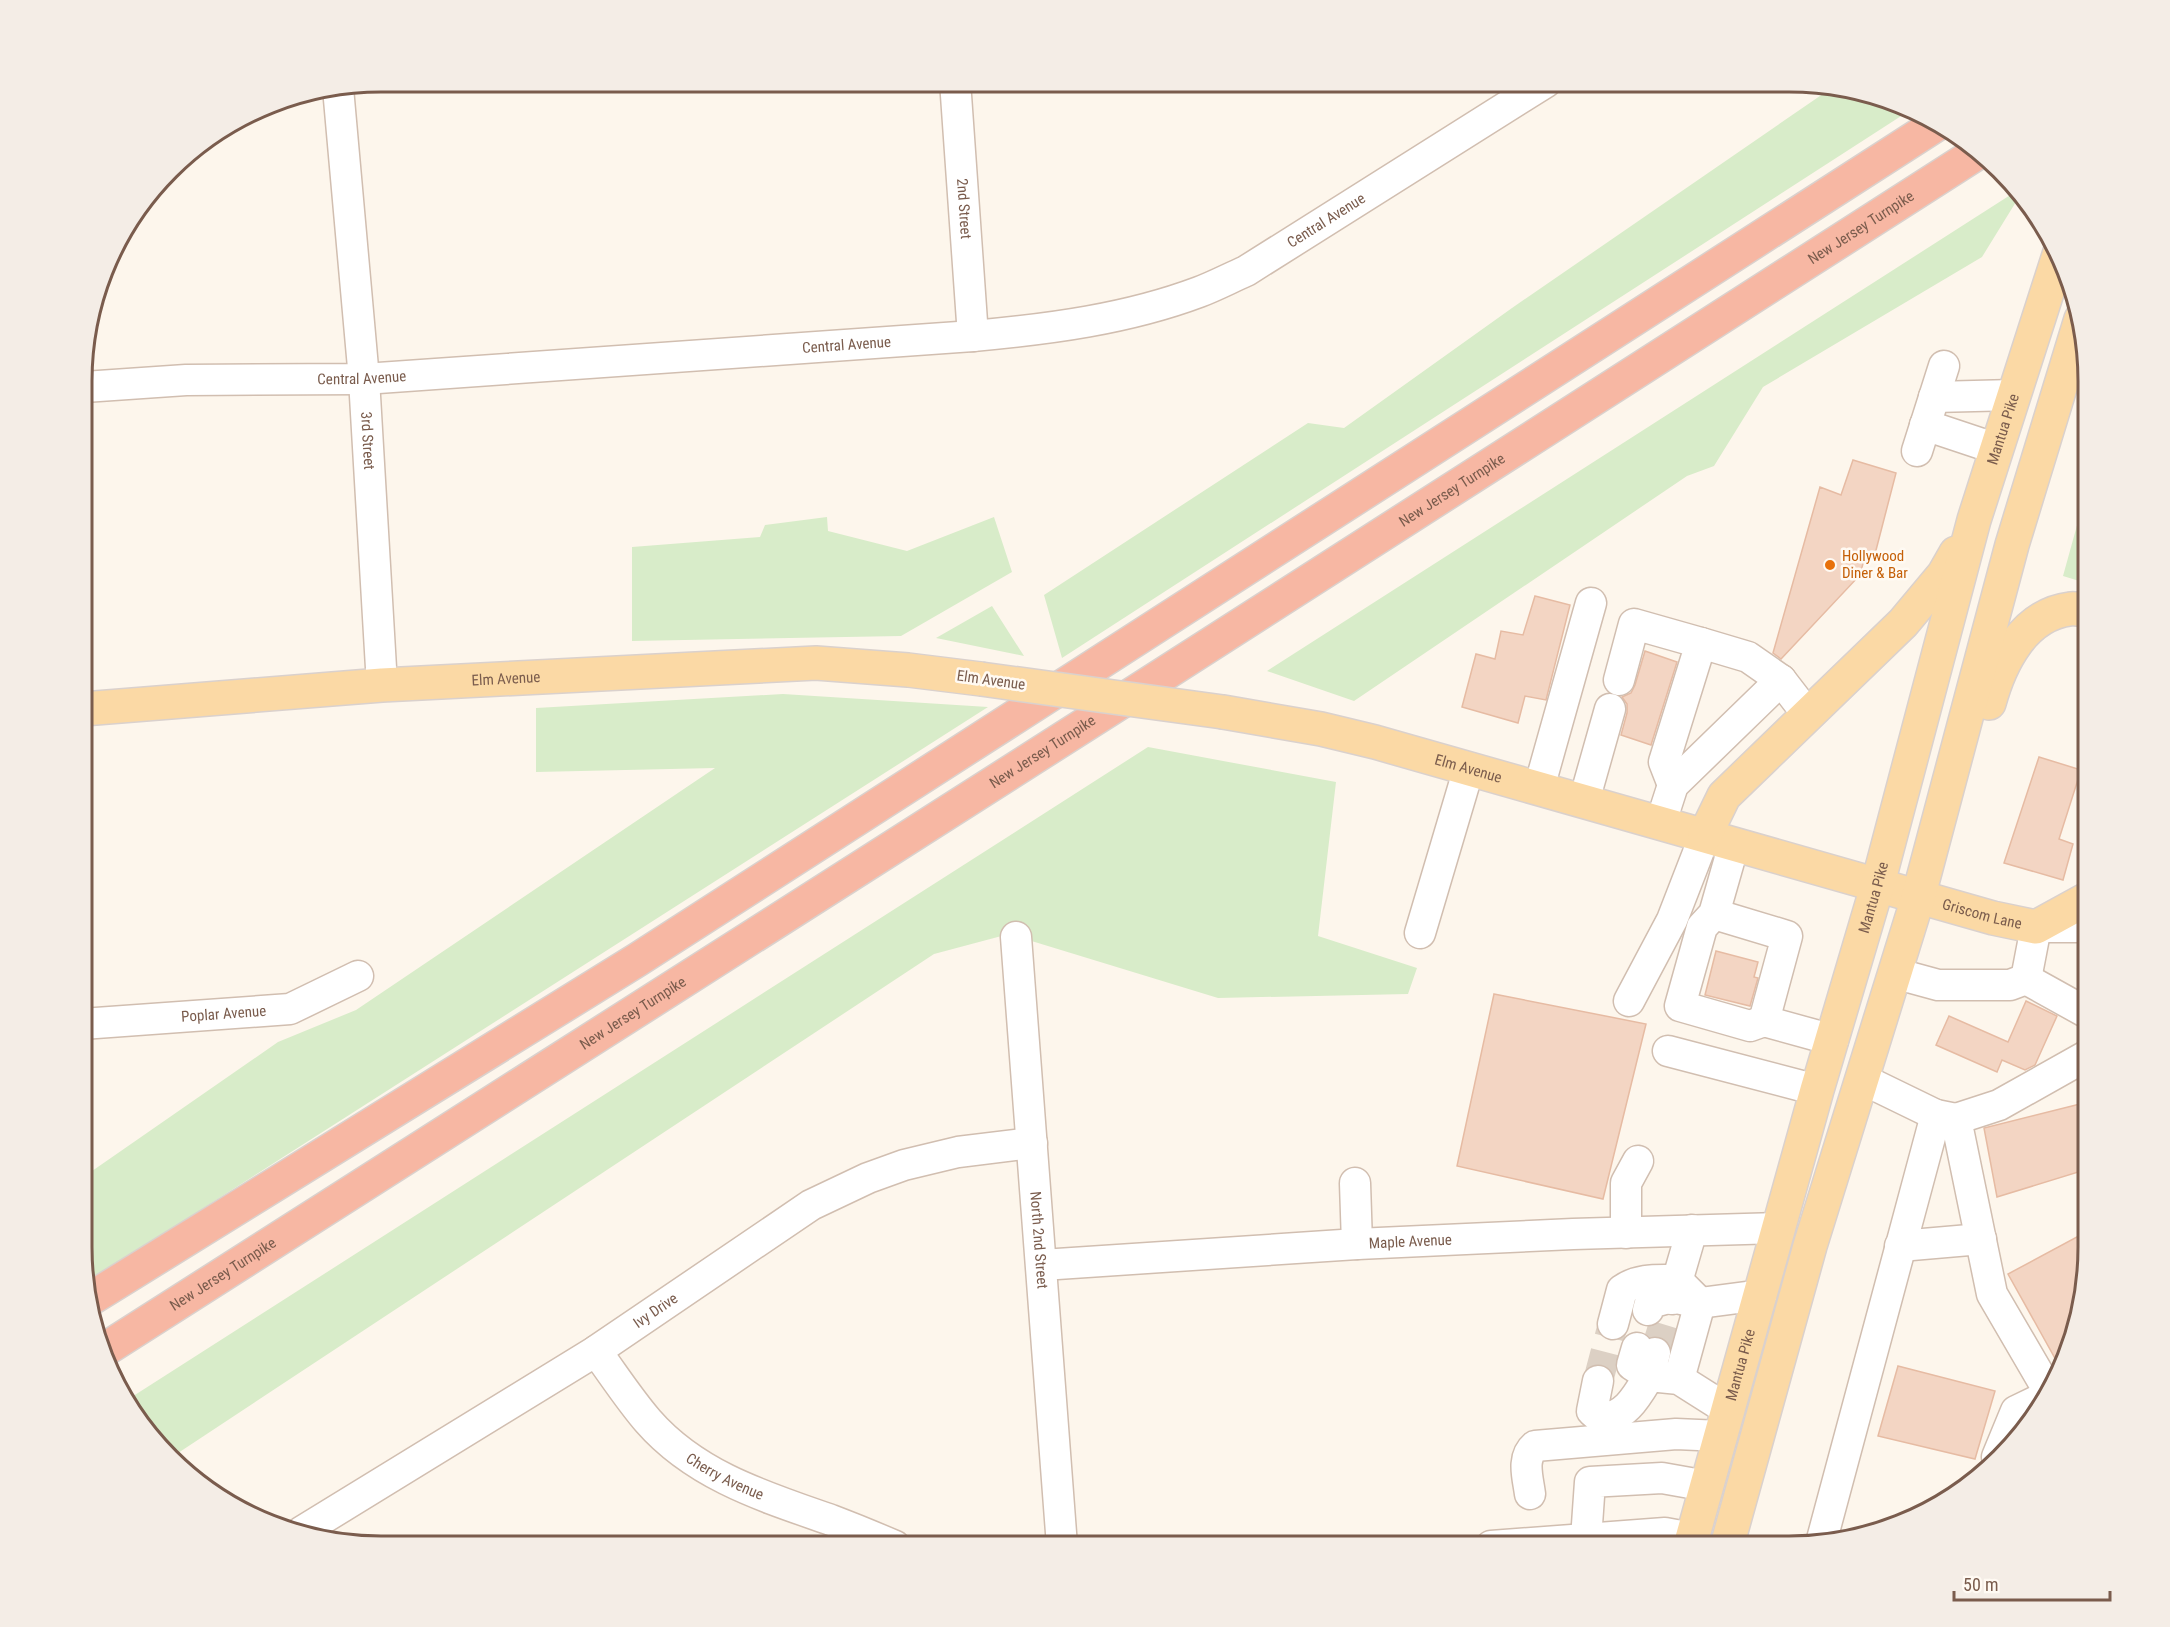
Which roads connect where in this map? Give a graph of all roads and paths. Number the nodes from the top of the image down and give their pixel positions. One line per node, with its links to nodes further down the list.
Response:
1 (956, 91): 7 (street, 2nd Street)
2 (1513, 91): 7 (street, Central Avenue)
3 (339, 95): 10 (street, 3rd Street)
4 (1931, 128): 62 (highway)
5 (1972, 156): 66 (highway, New Jersey Turnpike)
6 (2055, 266): 12 (main road, Mantua Pike)
7 (973, 336): 10 (street, Central Avenue)
8 (2075, 338): 31 (main road)
9 (1944, 366): 13 (street)
10 (364, 379): 11 (street, Central Avenue); 21 (street, 3rd Street)
11 (92, 386)
12 (2014, 395): 13 (street); 14 (main road, Mantua Pike)
13 (1934, 397): 14 (street)
14 (1997, 449): 15 (main road, Mantua Pike)
15 (1974, 520): 24 (main road); 32 (main road, Mantua Pike)
16 (1591, 603): 27 (street)
17 (2078, 610): 31 (main road)
18 (1701, 643): 19 (street); 20 (street); 26 (street)
19 (1619, 680)
20 (1781, 680): 24 (street); 26 (street)
21 (382, 685): 22 (main road, Elm Avenue); 25 (main road, Elm Avenue, bridge)
22 (92, 708)
23 (1610, 709): 28 (street)
24 (1808, 715): 30 (main road)
25 (1469, 768): 27 (main road, Elm Avenue); 37 (street)
26 (1673, 785): 29 (street)
27 (1539, 788): 28 (main road, Elm Avenue)
28 (1584, 801): 29 (main road, Elm Avenue)
29 (1661, 822): 30 (main road, Elm Avenue)
30 (1720, 839): 32 (main road, Elm Avenue); 34 (street); 42 (street)
31 (1922, 883): 32 (main road, Griscom Lane); 35 (main road, Griscom Lane); 39 (main road)
32 (1876, 886): 46 (main road, Mantua Pike)
33 (2078, 904): 35 (main road)
34 (1714, 914): 44 (street); 44 (street)
35 (2036, 927): 36 (street, Griscom Lane); 41 (street)
36 (2078, 927)
37 (1420, 933)
38 (1016, 937): 52 (street, North 2nd Street)
39 (1894, 974): 41 (street); 49 (main road)
40 (358, 976): 45 (street, Poplar Avenue)
41 (2026, 979): 43 (street)
42 (1629, 1001)
43 (2078, 1008)
44 (1764, 1021): 46 (street)
45 (92, 1023)
46 (1833, 1040): 50 (main road, Mantua Pike)
47 (1668, 1051): 50 (street)
48 (2078, 1061): 51 (street)
49 (1862, 1079): 51 (street); 86 (main road)
50 (1817, 1090): 55 (main road, Mantua Pike)
51 (1946, 1117): 58 (street); 60 (street)
52 (1032, 1143): 61 (street, North 2nd Street); 67 (street, Ivy Drive)
53 (1638, 1161): 57 (street)
54 (1355, 1183): 59 (street)
55 (1779, 1228): 56 (street, Maple Avenue); 63 (main road, Mantua Pike)
56 (1692, 1230): 57 (street, Maple Avenue); 64 (street)
57 (1626, 1233): 59 (street, Maple Avenue)
58 (1981, 1239): 60 (street); 70 (street)
59 (1356, 1244): 61 (street, Maple Avenue)
60 (1900, 1246): 78 (street)
61 (1042, 1265): 80 (street, North 2nd Street)
62 (96, 1295)
63 (1761, 1295): 64 (street); 72 (main road, Mantua Pike)
64 (1677, 1304): 65 (street); 68 (street)
65 (1613, 1324)
66 (109, 1347)
67 (597, 1351): 77 (street, Ivy Drive); 79 (street, Cherry Avenue)
68 (1660, 1365): 69 (street); 72 (street)
69 (1598, 1381)
70 (2044, 1383)
71 (2032, 1403): 74 (street)
72 (1725, 1423): 73 (street); 76 (main road, Mantua Pike)
73 (1676, 1434): 75 (street); 81 (street)
74 (2004, 1440)
75 (1668, 1479): 76 (street); 82 (street)
76 (1707, 1486): 85 (main road, Mantua Pike)
77 (310, 1527)
78 (1824, 1533)
79 (871, 1536)
80 (1061, 1536)
81 (1535, 1536)
82 (1586, 1536)
83 (1626, 1536): 84 (street)
84 (1674, 1536)
85 (1693, 1536)
86 (1730, 1536)

